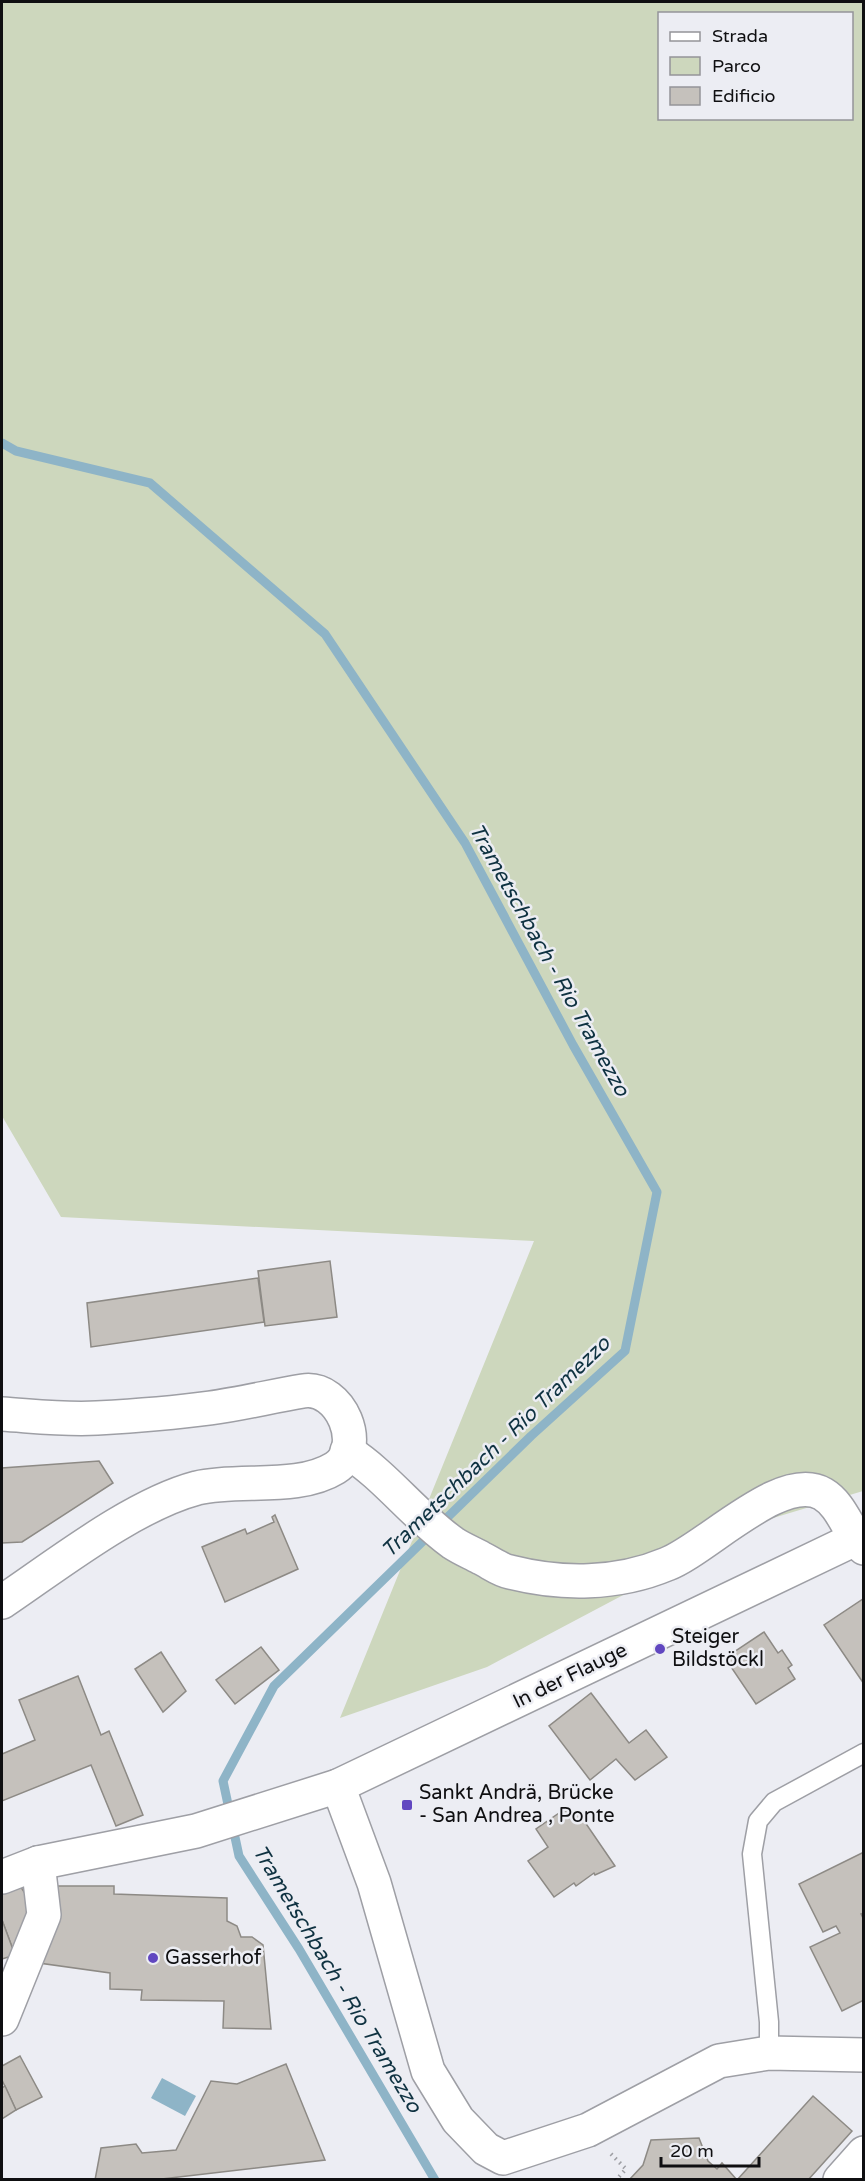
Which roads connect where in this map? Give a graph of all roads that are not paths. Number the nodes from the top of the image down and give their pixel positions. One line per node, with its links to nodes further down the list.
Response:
1 (2, 1414): 2 (street)
2 (353, 1455): 3 (street); 4 (street)
3 (861, 1541): 6 (street, In der Flauge)
4 (2, 1602)
5 (864, 1753): 10 (lane)
6 (338, 1786): 7 (street, In der Flauge); 13 (street)
7 (38, 1863): 8 (street, In der Flauge); 9 (street)
8 (2, 1877)
9 (2, 2019)
10 (769, 2054): 11 (street); 13 (street)
11 (864, 2055)
12 (864, 2153): 14 (street)
13 (500, 2169)
14 (840, 2180)

